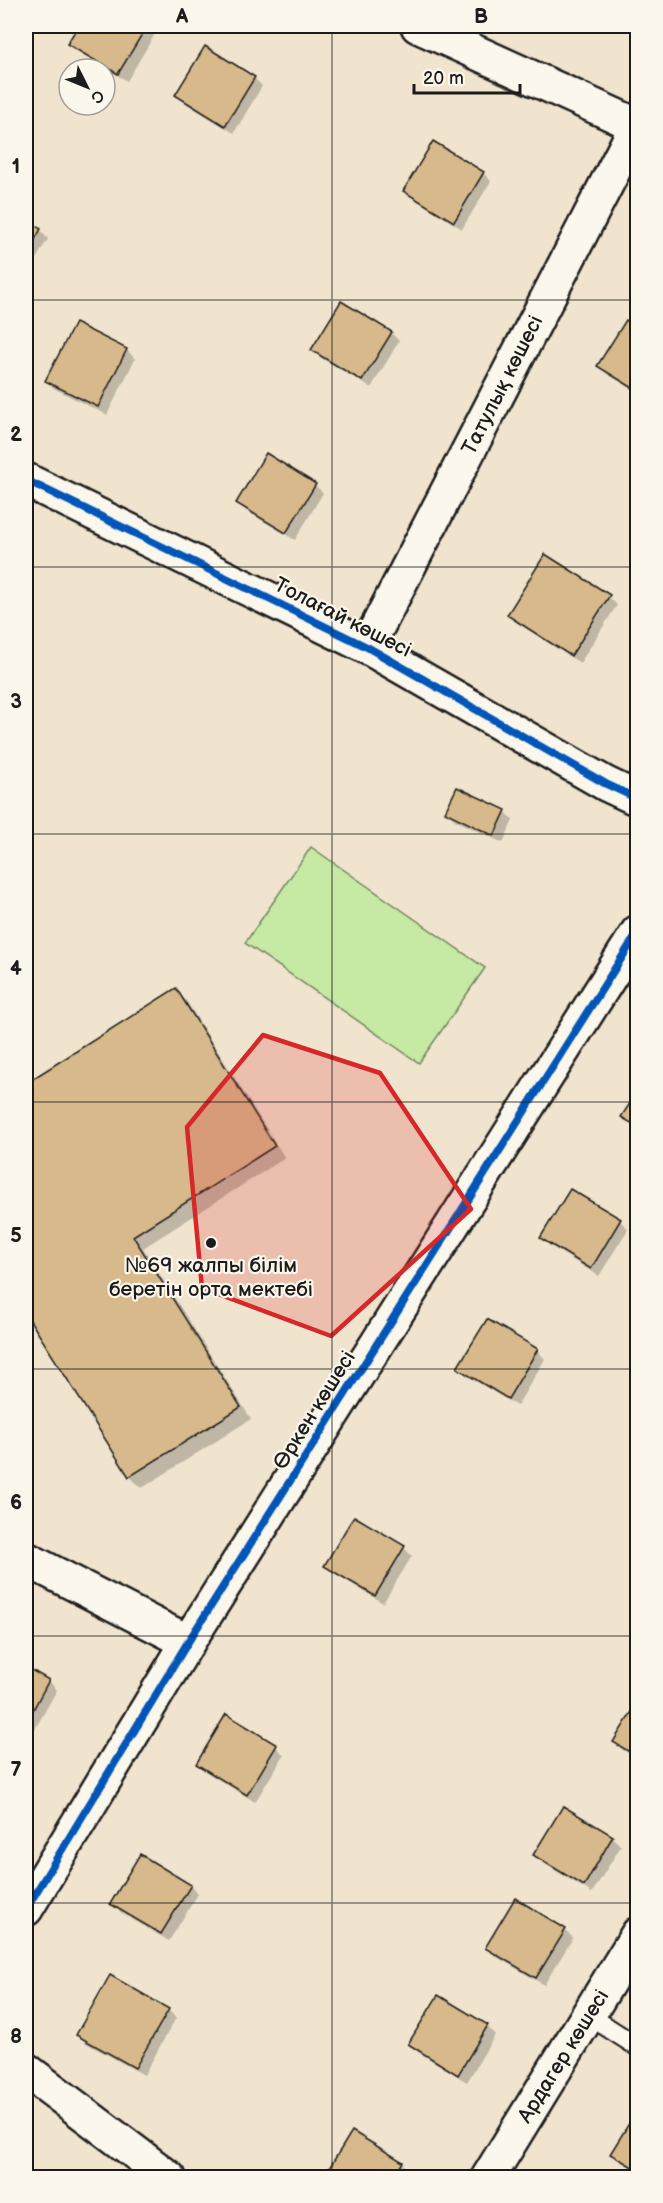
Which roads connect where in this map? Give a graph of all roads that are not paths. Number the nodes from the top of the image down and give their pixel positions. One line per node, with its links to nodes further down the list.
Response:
1 (418, 26): 2 (street)
2 (637, 124): 4 (street, Татулық көшесі)
3 (26, 480): 4 (street, Толағай көшесі)
4 (367, 647): 5 (street, Толағай көшесі)
5 (638, 799)
6 (638, 932): 8 (street, Өркен көшесі)
7 (26, 1559): 8 (street)
8 (188, 1642): 9 (street, Өркен көшесі)
9 (26, 1909)
10 (638, 1934): 11 (street, Ардагер көшесі)
11 (588, 2015): 12 (lane); 15 (street, Ардагер көшесі)
12 (638, 2047)
13 (26, 2070): 14 (street)
14 (169, 2178)
15 (488, 2178)

